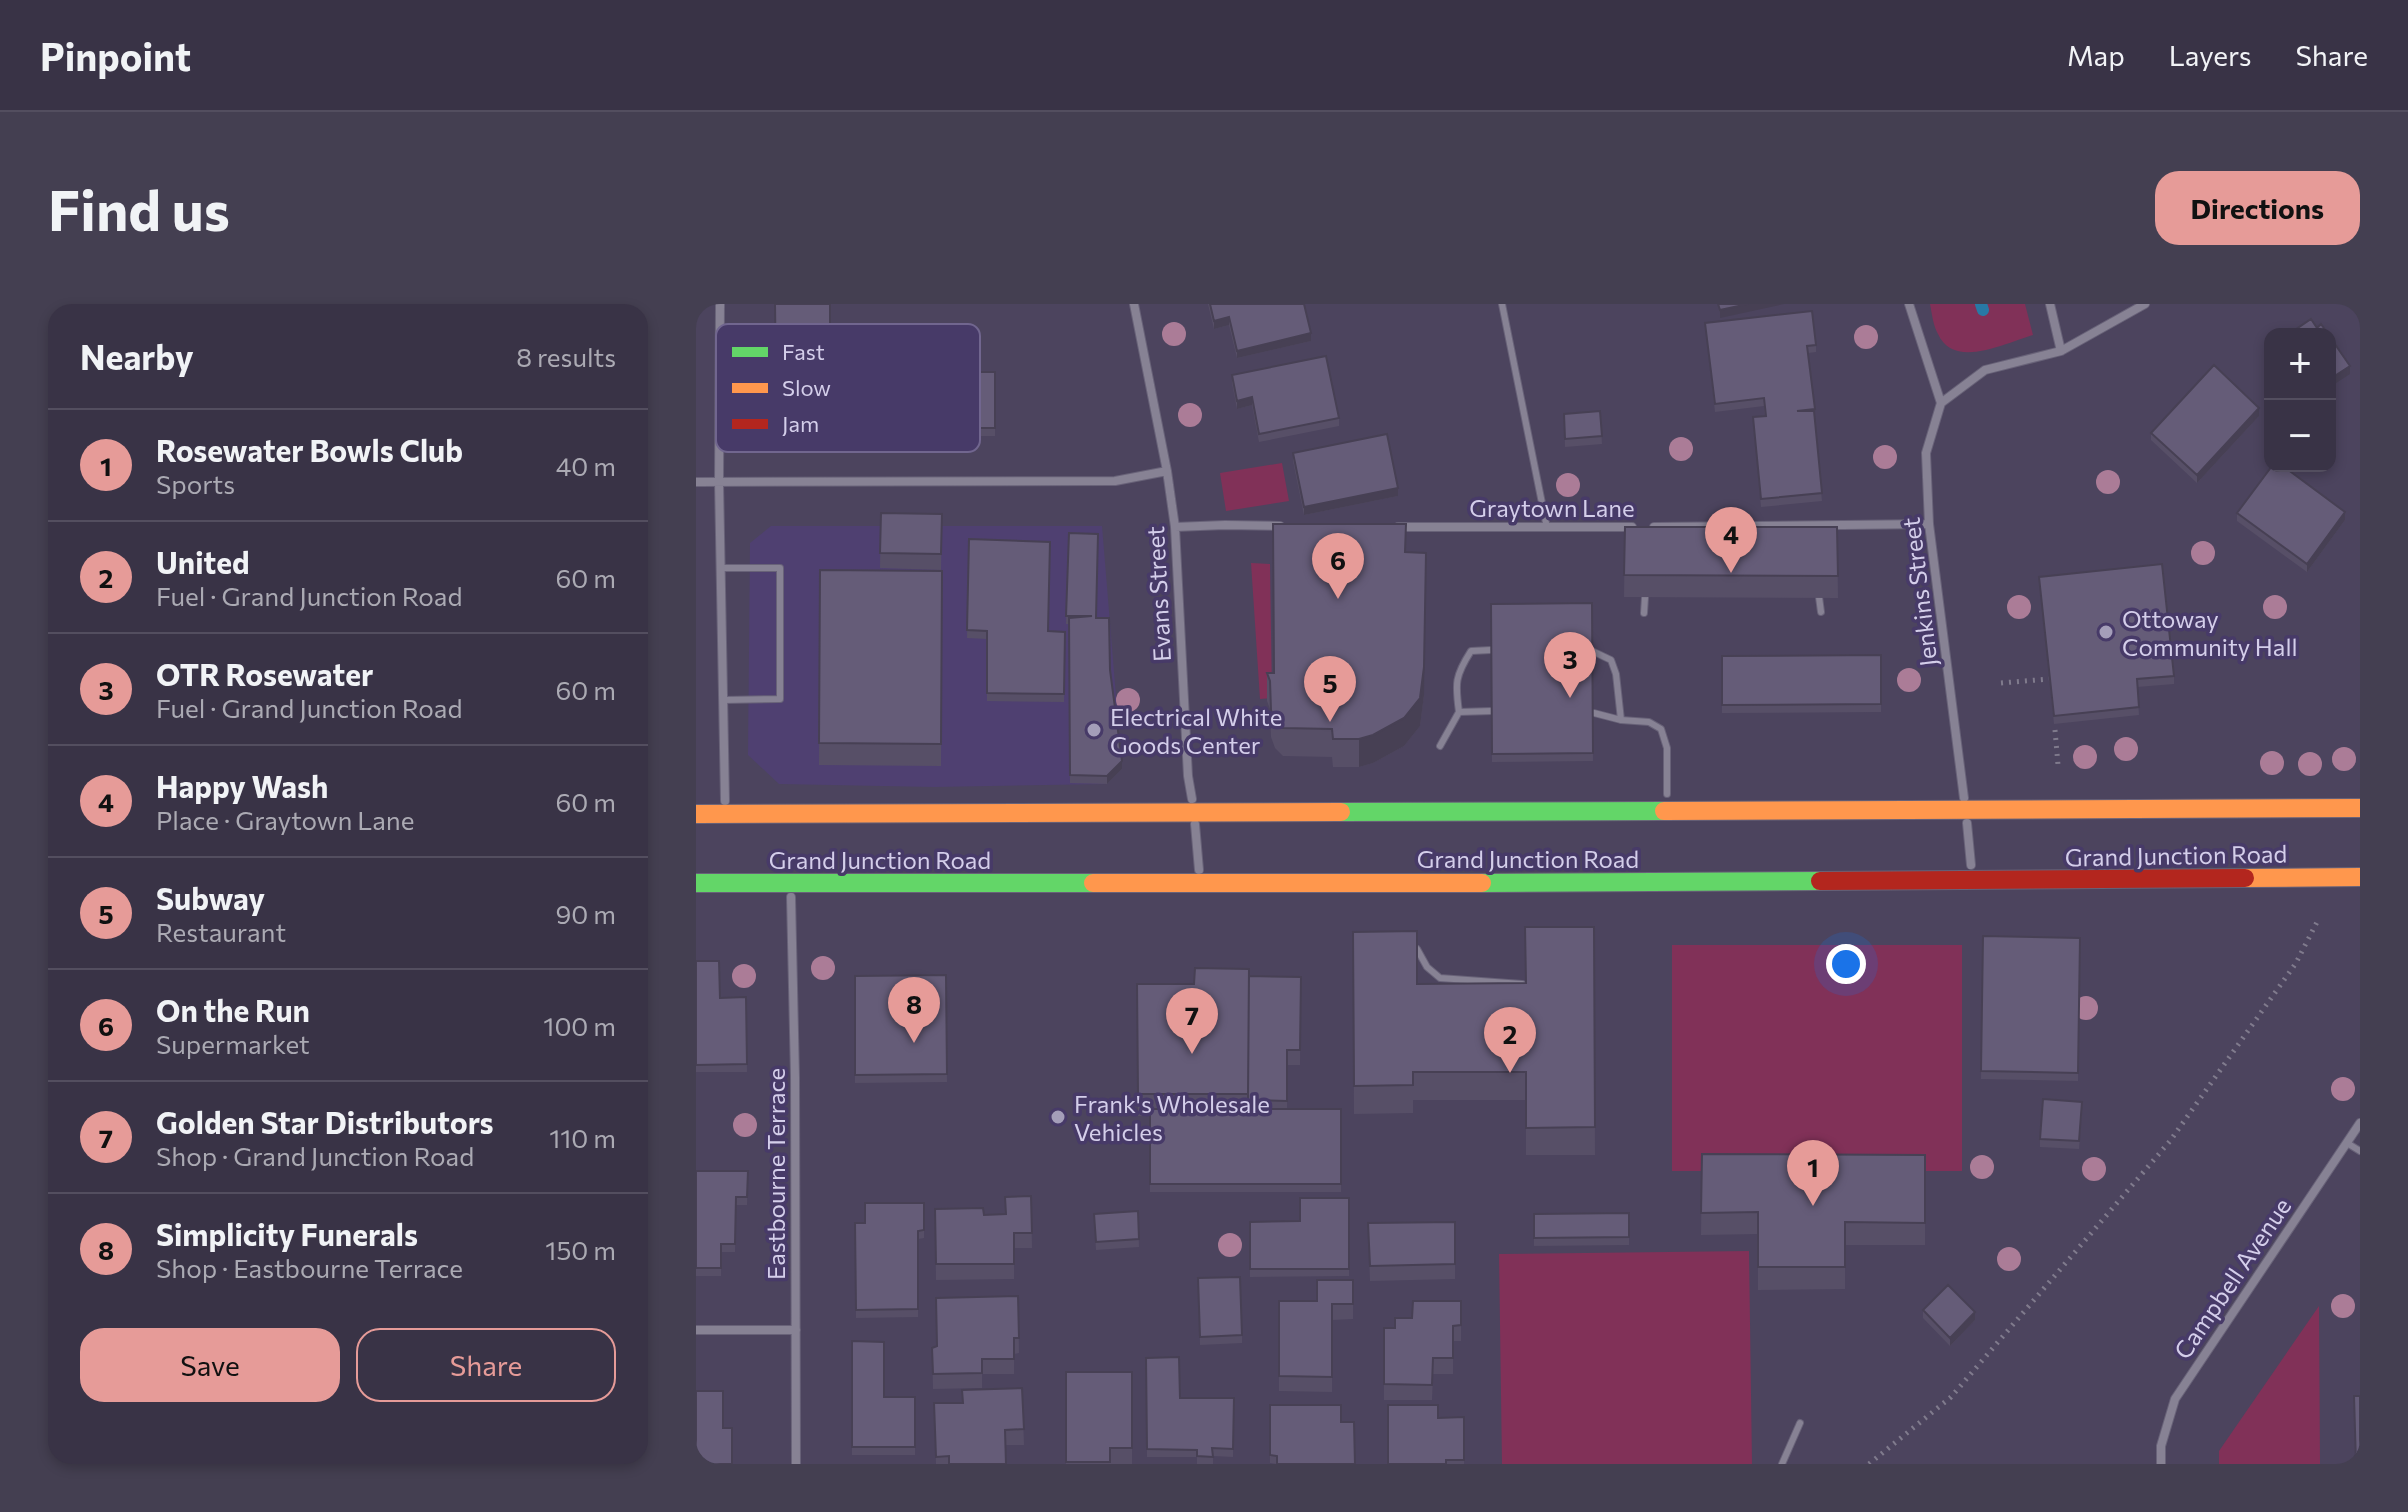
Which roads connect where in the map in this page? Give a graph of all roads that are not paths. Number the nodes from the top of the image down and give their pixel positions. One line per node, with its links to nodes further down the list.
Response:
1 (720, 304): 7 (street)
2 (1134, 304): 11 (street, Evans Street)
3 (1502, 304): 18 (lane)
4 (1909, 304): 9 (street)
5 (2050, 304): 8 (street)
6 (2145, 304): 8 (street)
7 (720, 324)
8 (2061, 351): 9 (street)
9 (1941, 403): 14 (street, Jenkins Street)
10 (719, 452): 13 (street)
11 (1167, 471): 13 (street); 15 (street, Evans Street)
12 (696, 482): 13 (street)
13 (719, 482): 19 (street)
14 (1929, 524): 18 (street, Graytown Lane); 33 (street, Jenkins Street)
15 (1175, 527): 16 (street); 37 (street, Evans Street)
16 (1293, 527)
17 (1389, 527): 18 (street, Graytown Lane)
18 (1547, 528)
19 (721, 568): 26 (street); 26 (lane)
20 (1645, 597): 23 (lane)
21 (1819, 597): 22 (lane)
22 (1821, 612)
23 (1644, 613)
24 (1491, 650): 28 (lane)
25 (1592, 651): 30 (lane)
26 (723, 700): 36 (street)
27 (1492, 711): 28 (lane)
28 (1459, 712): 31 (lane)
29 (1594, 713): 30 (lane)
30 (1621, 720): 34 (lane)
31 (1440, 746)
32 (2360, 808): 33 (highway, Grand Junction Road)
33 (1966, 809): 34 (highway, Grand Junction Road); 39 (street, Jenkins Street)
34 (1667, 812): 37 (highway, Grand Junction Road)
35 (696, 814): 36 (highway, Grand Junction Road)
36 (726, 814): 37 (highway, Grand Junction Road)
37 (1194, 814): 42 (street, Evans Street)
38 (2360, 877): 39 (highway, Grand Junction Road)
39 (1973, 881): 42 (highway, Grand Junction Road)
40 (696, 883): 41 (highway, Grand Junction Road)
41 (790, 883): 42 (highway, Grand Junction Road); 49 (street, Eastbourne Terrace)
42 (1201, 884)
43 (1417, 949): 44 (lane)
44 (1522, 984)
45 (2360, 1123): 46 (street, Campbell Avenue)
46 (2347, 1143): 47 (lane); 53 (street, Campbell Avenue)
47 (2360, 1151)
48 (696, 1330): 49 (street)
49 (796, 1330): 51 (street, Eastbourne Terrace)
50 (1800, 1423): 52 (lane)
51 (796, 1464)
52 (1782, 1464)
53 (2161, 1464)

